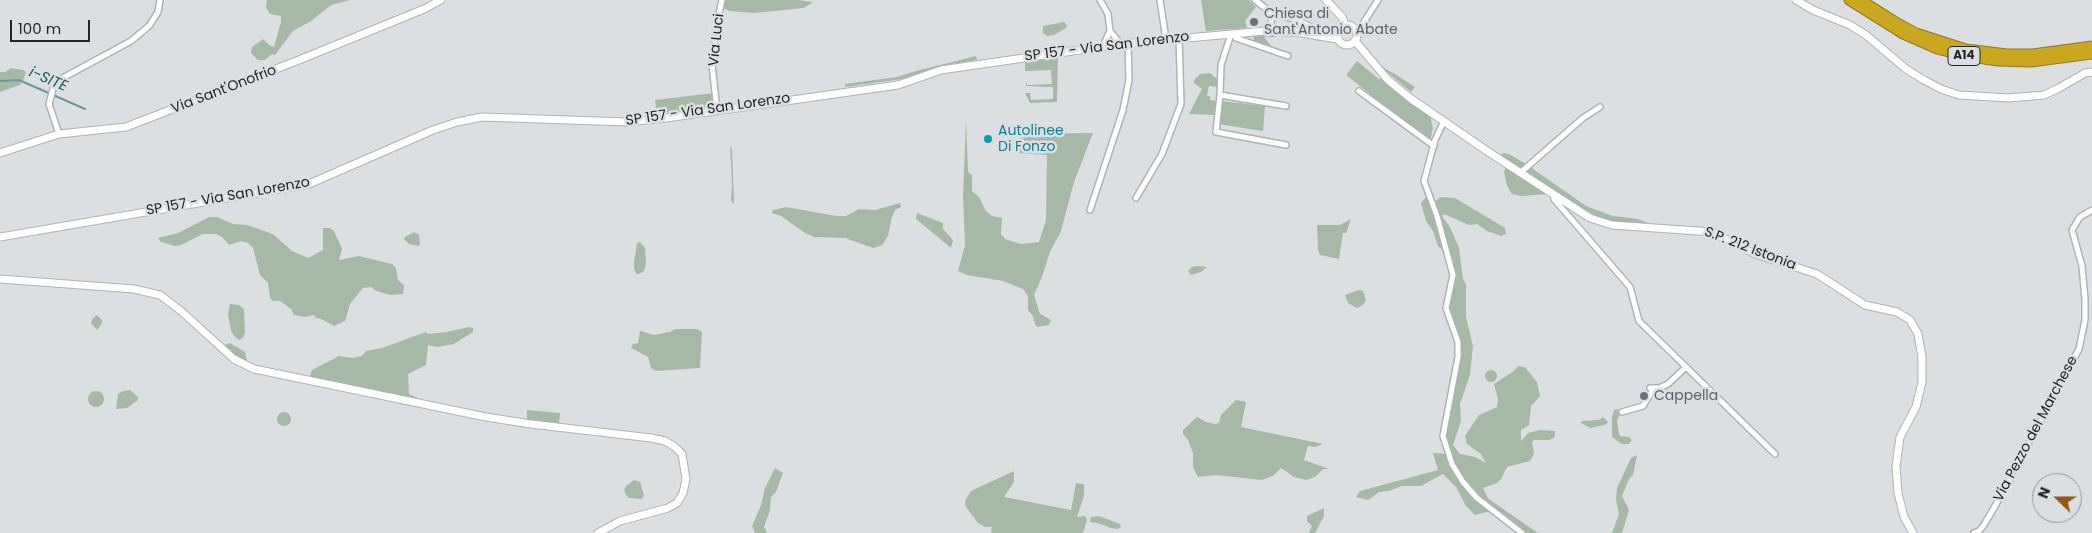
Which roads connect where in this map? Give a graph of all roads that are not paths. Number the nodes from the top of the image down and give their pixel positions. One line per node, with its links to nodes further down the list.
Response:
1 (160, 0): 35 (street)
2 (441, 0): 35 (main road, Via Sant'Onofrio)
3 (722, 0): 33 (street, Via Luci)
4 (1100, 0): 14 (street)
5 (1160, 0): 20 (street)
6 (1255, 0): 12 (street)
7 (1326, 0): 13 (main road)
8 (1378, 0): 16 (street)
9 (1796, 0): 28 (main road)
10 (1849, 0): 26 (highway, A14)
11 (1861, 0): 25 (highway, A14)
12 (1273, 14): 15 (street); 18 (street)
13 (1344, 25): 16 (main road); 21 (main road)
14 (1110, 31): 23 (street); 24 (street)
15 (1269, 31): 17 (main road, SP 157 - Via San Lorenzo); 18 (main road, SP 157 - Via San Lorenzo)
16 (1357, 33): 22 (main road)
17 (1232, 34): 19 (main road, SP 157 - Via San Lorenzo); 27 (street); 30 (street)
18 (1320, 37): 21 (main road, SP 157 - Via San Lorenzo)
19 (1179, 38): 20 (main road, SP 157 - Via San Lorenzo); 41 (street)
20 (1166, 39): 23 (main road, SP 157 - Via San Lorenzo)
21 (1337, 39): 22 (main road)
22 (1356, 41): 34 (main road, S.P. 212 Istonia)
23 (1125, 44): 24 (main road, SP 157 - Via San Lorenzo); 42 (street)
24 (1103, 46): 33 (main road, SP 157 - Via San Lorenzo)
25 (2092, 46)
26 (2092, 54)
27 (1288, 56)
28 (2092, 72)
29 (1359, 91): 37 (street)
30 (1220, 95): 31 (street); 36 (street)
31 (1286, 106)
32 (1600, 106): 39 (street)
33 (717, 110): 44 (main road, SP 157 - Via San Lorenzo)
34 (1444, 121): 37 (street); 39 (main road, S.P. 212 Istonia)
35 (59, 134): 38 (main road, Via Sant'Onofrio)
36 (1286, 145)
37 (1434, 146): 50 (street)
38 (0, 153)
39 (1520, 173): 40 (main road, S.P. 212 Istonia)
40 (1552, 194): 46 (street); 51 (main road, S.P. 212 Istonia)
41 (1136, 198)
42 (1090, 210)
43 (2092, 210): 52 (street, Via Pezzo del Marchese)
44 (0, 237)
45 (0, 279): 49 (main road)
46 (1686, 367): 47 (street); 48 (street)
47 (1622, 412)
48 (1775, 454)
49 (598, 533)
50 (1522, 533)
51 (1913, 533)
52 (1974, 533)

